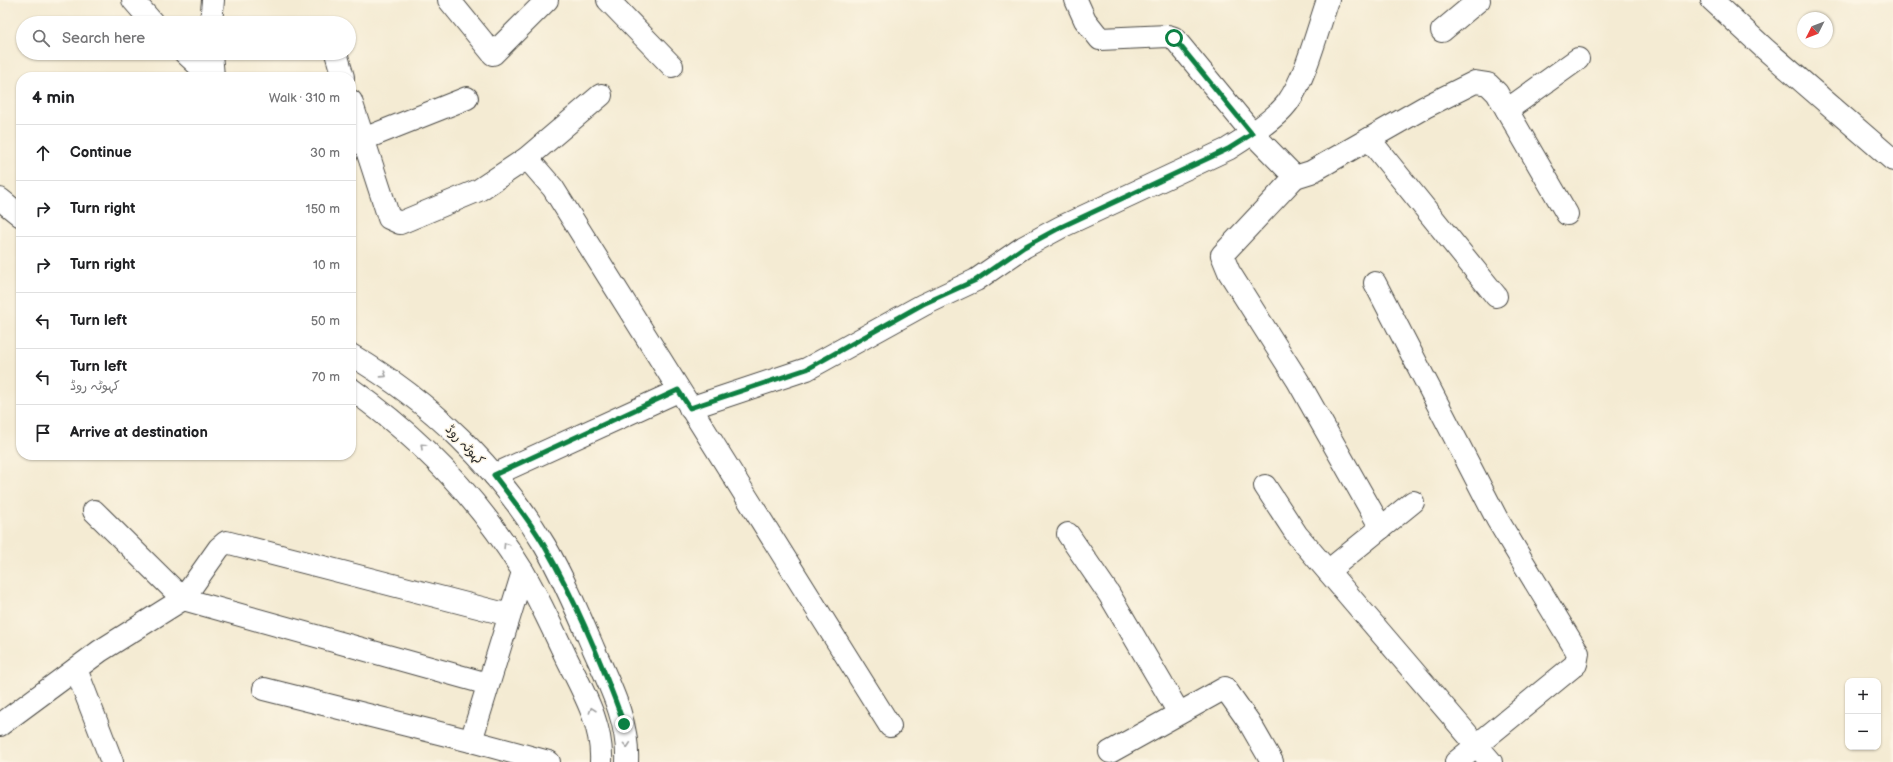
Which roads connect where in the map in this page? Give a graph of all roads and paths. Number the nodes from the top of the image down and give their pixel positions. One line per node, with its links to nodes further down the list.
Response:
1 (133, 0): 10 (street)
2 (213, 0): 11 (street)
3 (449, 0): 4 (street)
4 (547, 0)
5 (608, 0): 17 (street)
6 (1076, 0): 24 (street)
7 (1328, 0): 24 (street)
8 (1479, 0): 12 (street)
9 (1712, 0): 28 (street)
10 (147, 16)
11 (212, 16)
12 (1442, 31)
13 (1578, 59): 23 (street)
14 (193, 60): 18 (street)
15 (212, 60): 19 (street)
16 (338, 60): 20 (street)
17 (672, 66)
18 (206, 72)
19 (212, 72)
20 (342, 72)
21 (601, 95): 27 (street)
22 (467, 98): 26 (street)
23 (1507, 110): 25 (street); 32 (street)
24 (1252, 134): 29 (street); 37 (street)
25 (1369, 139): 29 (street); 34 (street)
26 (357, 141): 27 (street)
27 (527, 158): 37 (street)
28 (1893, 160)
29 (1295, 177): 42 (street)
30 (0, 199): 31 (street)
31 (16, 212)
32 (1567, 214)
33 (1375, 283): 55 (street)
34 (1496, 296)
35 (356, 358): 38 (street, کہوٹہ روڈ, one-way to 38)
36 (356, 392): 45 (street, one-way to 36)
37 (684, 399): 38 (street); 53 (street)
38 (494, 475): 60 (street, کہوٹہ روڈ, one-way to 60)
39 (1264, 486): 44 (street)
40 (1413, 502): 42 (street)
41 (94, 511): 46 (street)
42 (1381, 528): 44 (street)
43 (1068, 534): 51 (street)
44 (1328, 571): 55 (street)
45 (523, 572): 47 (street); 59 (street, one-way to 45)
46 (183, 599): 47 (street); 48 (street); 49 (street)
47 (509, 615): 49 (street)
48 (76, 669): 52 (street); 57 (street)
49 (488, 684): 54 (street)
50 (264, 689): 54 (street)
51 (1179, 713): 56 (street); 61 (street)
52 (0, 725)
53 (890, 726)
54 (470, 741): 58 (street)
55 (1477, 745): 62 (street); 63 (street)
56 (1110, 752)
57 (112, 762)
58 (549, 762)
59 (601, 762)
60 (627, 762)
61 (1272, 762)
62 (1456, 762)
63 (1491, 762)

